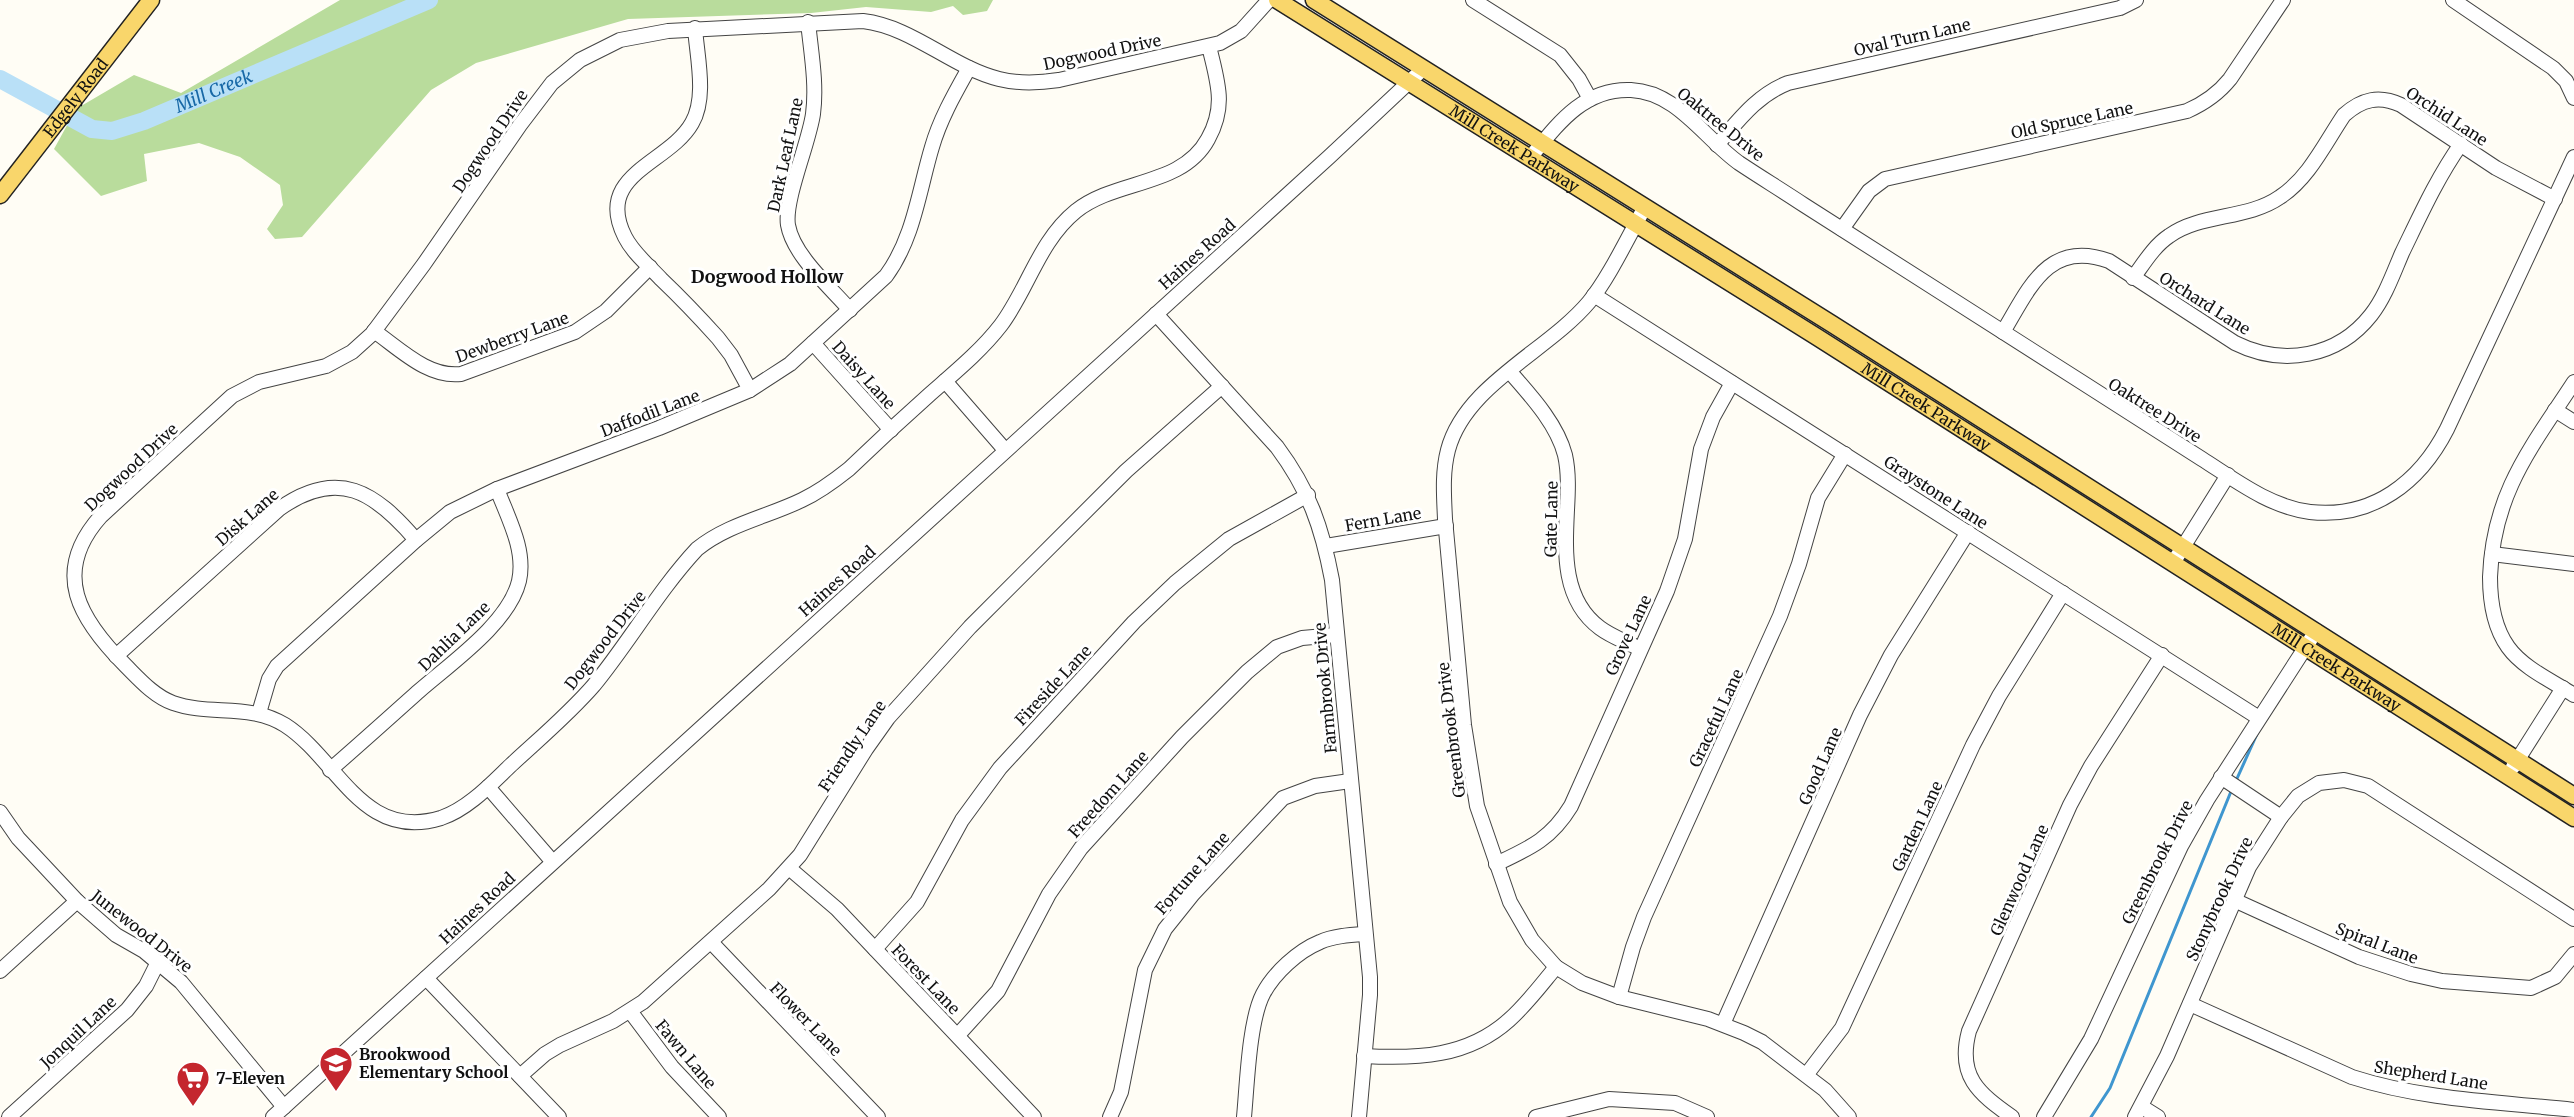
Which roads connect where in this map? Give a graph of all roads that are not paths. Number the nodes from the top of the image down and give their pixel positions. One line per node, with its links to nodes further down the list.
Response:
1 (151, 0): 22 (main road, Edgely Road)
2 (1269, 0): 11 (street, Dogwood Drive)
3 (1277, 0): 14 (main road, Mill Creek Parkway)
4 (1314, 0): 13 (main road, Mill Creek Parkway)
5 (1473, 0): 16 (street)
6 (2136, 0): 19 (street, Oval Turn Lane)
7 (2283, 0): 26 (street, Old Spruce Lane)
8 (2453, 0): 15 (street)
9 (808, 22): 10 (street, Dogwood Drive); 12 (street, Dogwood Drive); 30 (street, Dark Leaf Lane)
10 (695, 28): 27 (street); 32 (street, Dogwood Drive)
11 (1209, 46): 12 (street, Dogwood Drive); 36 (street, Dogwood Drive)
12 (969, 68): 30 (street, Daffodil Lane)
13 (1422, 69): 14 (street, Haines Road); 17 (main road, Mill Creek Parkway)
14 (1407, 83): 21 (main road, Mill Creek Parkway); 31 (street, Haines Road)
15 (2574, 98)
16 (1590, 99): 17 (street, Oaktree Drive); 19 (street, Oaktree Drive)
17 (1542, 142): 21 (street, Oaktree Drive); 24 (main road, Mill Creek Parkway)
18 (2461, 144): 23 (street, Orchid Lane); 28 (street, Orchid Lane); 28 (street, Orchard Lane)
19 (1717, 145): 26 (street, Oaktree Drive)
20 (2574, 157): 23 (street, Oaktree Drive)
21 (1530, 158): 25 (main road, Mill Creek Parkway)
22 (0, 195)
23 (2555, 199): 46 (street, Oaktree Drive)
24 (1645, 207): 25 (street, Greenbrook Drive); 53 (main road, Mill Creek Parkway)
25 (1635, 224): 29 (street, Greenbrook Drive); 55 (main road, Mill Creek Parkway)
26 (1842, 229): 33 (street, Oaktree Drive)
27 (650, 267): 32 (street, Dewberry Lane); 40 (street)
28 (2133, 278): 33 (street, Orchard Lane)
29 (1594, 295): 35 (street, Greenbrook Drive); 38 (street, Graystone Lane)
30 (850, 310): 34 (street, Daffodil Lane)
31 (1156, 314): 39 (street, Farmbrook Drive); 44 (street, Haines Road)
32 (374, 331): 63 (street, Dogwood Drive)
33 (2003, 332): 46 (street, Oaktree Drive)
34 (813, 343): 40 (street, Daffodil Lane); 43 (street, Daisy Lane)
35 (1510, 372): 49 (street, Greenbrook Drive); 61 (street, Gate Lane)
36 (945, 381): 43 (street, Dogwood Drive); 44 (street)
37 (2574, 382): 41 (street)
38 (1732, 383): 45 (street, Graystone Lane); 61 (street, Grove Lane)
39 (1222, 386): 48 (street, Farmbrook Drive); 79 (street, Friendly Lane)
40 (750, 390): 47 (street, Daffodil Lane)
41 (2555, 410): 42 (street); 54 (street)
42 (2574, 422)
43 (891, 430): 72 (street, Dogwood Drive)
44 (1005, 450): 77 (street, Haines Road)
45 (1845, 454): 50 (street, Graystone Lane); 91 (street, Graceful Lane)
46 (2228, 475): 53 (street)
47 (497, 489): 51 (street, Daffodil Lane); 68 (street, Dahlia Lane)
48 (1308, 495): 52 (street, Farmbrook Drive); 85 (street, Fireside Lane)
49 (1446, 526): 52 (street, Fern Lane); 78 (street, Greenbrook Drive)
50 (1968, 532): 57 (street, Graystone Lane); 94 (street, Good Lane)
51 (416, 540): 63 (street, Disk Lane); 65 (street, Daffodil Lane)
52 (1326, 546): 59 (street, Farmbrook Drive)
53 (2184, 546): 55 (street); 58 (main road, Mill Creek Parkway)
54 (2492, 554): 56 (street); 64 (street)
55 (2173, 563): 60 (main road, Mill Creek Parkway)
56 (2574, 564)
57 (2063, 593): 62 (street, Graystone Lane); 97 (street, Garden Lane)
58 (2316, 631): 60 (street, Greenbrook Drive); 67 (main road, Mill Creek Parkway)
59 (1336, 635): 71 (street, Farmbrook Drive); 95 (street, Freedom Lane)
60 (2305, 647): 66 (street, Greenbrook Drive); 69 (main road, Mill Creek Parkway)
61 (1640, 649): 78 (street, Grove Lane)
62 (2162, 655): 66 (street, Graystone Lane); 115 (street, Glenwood Lane)
63 (116, 656): 65 (street, Dogwood Drive)
64 (2569, 692): 67 (street)
65 (259, 713): 68 (street, Dogwood Drive)
66 (2259, 718): 70 (street, Greenbrook Drive)
67 (2518, 760): 69 (street); 73 (main road, Mill Creek Parkway)
68 (330, 770): 72 (street, Dogwood Drive)
69 (2508, 776): 76 (main road, Mill Creek Parkway)
70 (2221, 777): 75 (street); 116 (street, Greenbrook Drive)
71 (1350, 781): 83 (street, Farmbrook Drive); 109 (street, Fortune Lane)
72 (488, 787): 77 (street)
73 (2574, 795)
74 (1, 817): 81 (street, Junewood Drive)
75 (2281, 817): 80 (street, Stonybrook Drive); 82 (street, Stonybrook Drive)
76 (2574, 818)
77 (552, 861): 90 (street, Haines Road)
78 (1496, 864): 88 (street, Greenbrook Drive)
79 (789, 868): 84 (street, Friendly Lane); 85 (street, Forest Lane)
80 (2234, 900): 86 (street, Spiral Lane); 92 (street, Stonybrook Drive)
81 (77, 901): 87 (street, Junewood Drive); 89 (street)
82 (2574, 919)
83 (1365, 934): 96 (street, Farmbrook Drive); 110 (street)
84 (711, 942): 93 (street, Friendly Lane); 107 (street, Flower Lane)
85 (875, 949): 95 (street, Forest Lane)
86 (2574, 954)
87 (158, 962): 99 (street, Junewood Drive); 103 (street, Jonquil Lane)
88 (1556, 967): 91 (street, Greenbrook Drive); 96 (street)
89 (0, 972)
90 (426, 978): 98 (street); 99 (street, Haines Road)
91 (1619, 997): 94 (street, Greenbrook Drive)
92 (2190, 1004): 100 (street, Shepherd Lane); 101 (street, Stonybrook Drive)
93 (630, 1011): 98 (street, Friendly Lane); 106 (street, Fawn Lane)
94 (1723, 1024): 97 (street, Greenbrook Drive)
95 (958, 1035): 108 (street, Forest Lane)
96 (1364, 1056): 111 (street, Farmbrook Drive)
97 (1807, 1074): 114 (street, Greenbrook Drive)
98 (520, 1076): 105 (street)
99 (284, 1107): 104 (street, Haines Road)
100 (2574, 1110)
101 (2139, 1112): 117 (street)
102 (1553, 1115): 112 (street); 113 (street)
103 (9, 1117)
104 (273, 1117)
105 (559, 1117)
106 (719, 1117)
107 (878, 1117)
108 (1034, 1117)
109 (1110, 1117)
110 (1244, 1117)
111 (1359, 1117)
112 (1536, 1117)
113 (1707, 1117)
114 (1849, 1117)
115 (2012, 1117)
116 (2044, 1117)
117 (2158, 1117)

